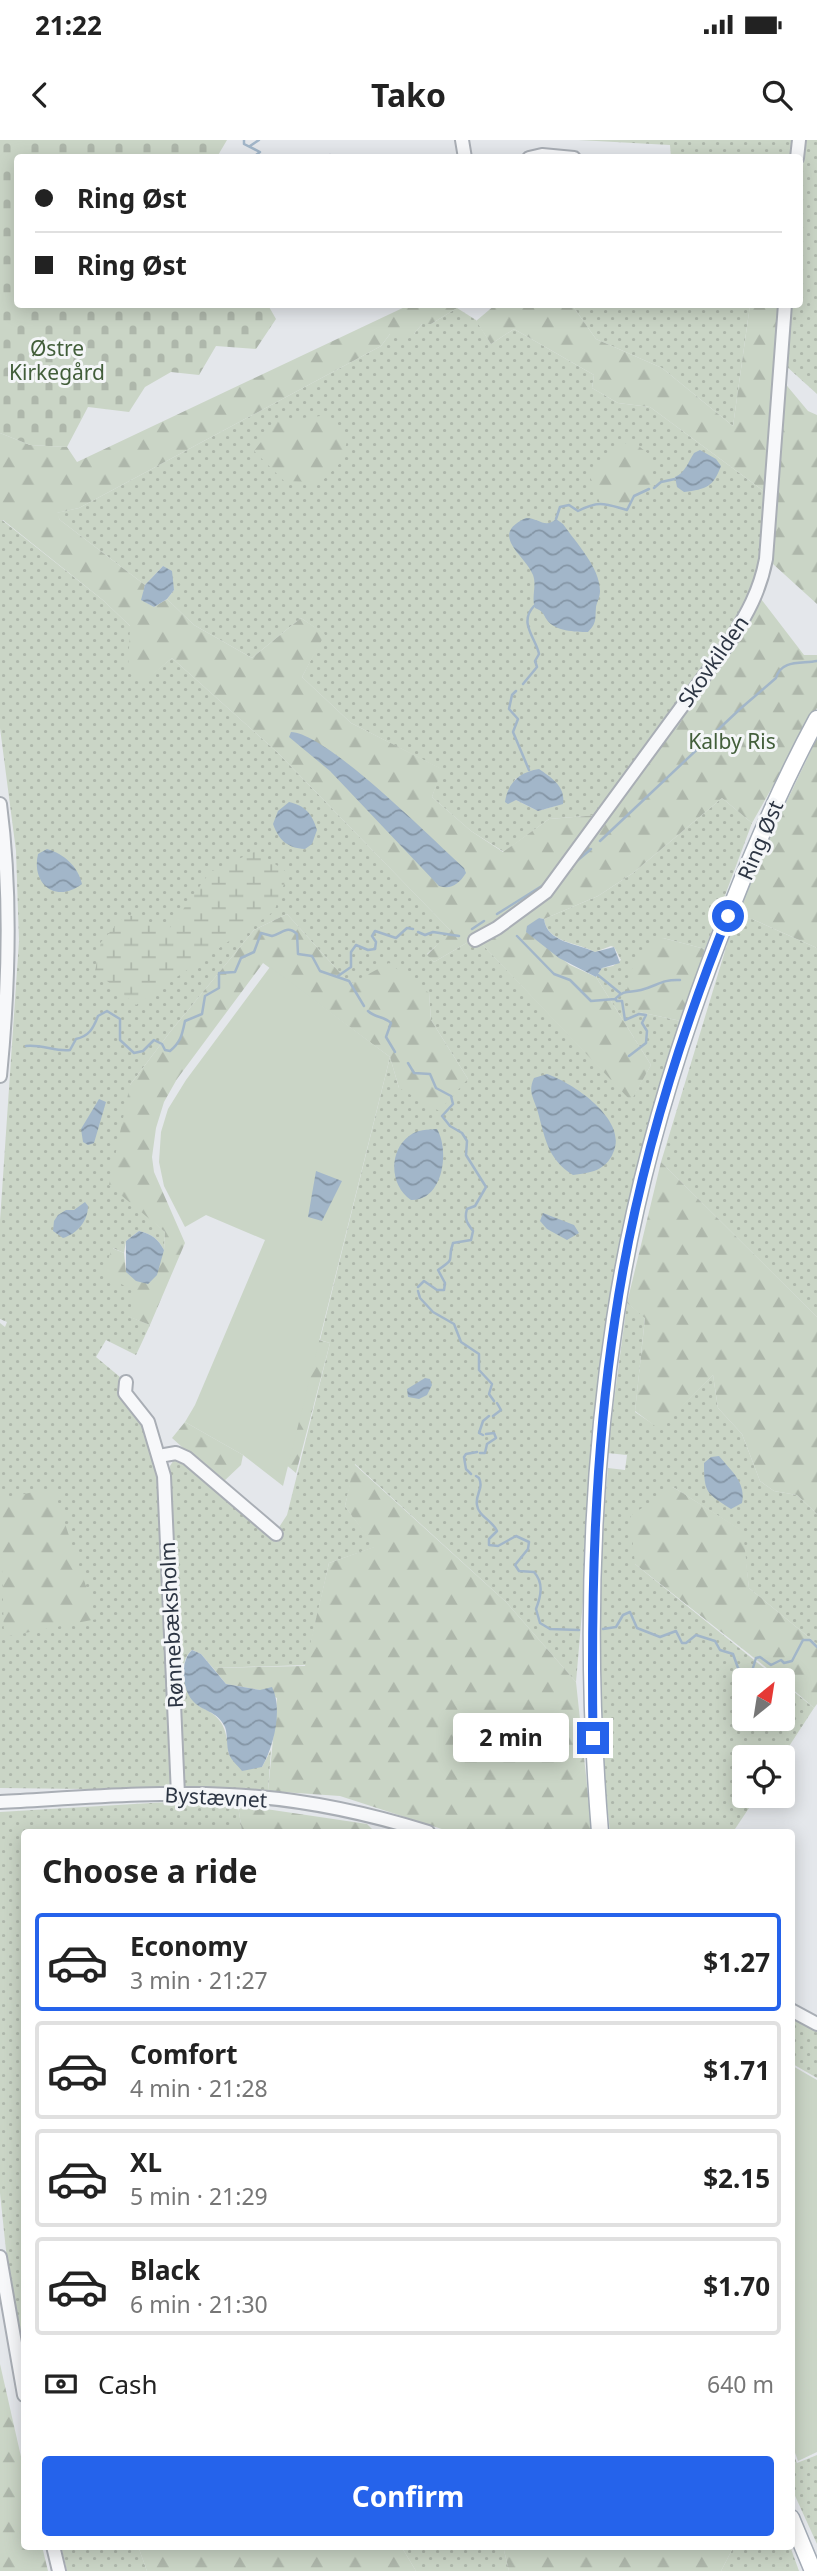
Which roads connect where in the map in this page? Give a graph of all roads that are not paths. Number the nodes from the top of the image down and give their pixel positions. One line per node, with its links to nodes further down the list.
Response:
1 (785, 308): 4 (street, Skovkilden)
2 (817, 719): 12 (main road, Ring Øst)
3 (0, 804): 5 (street)
4 (475, 940)
5 (0, 1076)
6 (126, 1382): 7 (street, Rønnebæksholm)
7 (159, 1456): 8 (street); 9 (street, Rønnebæksholm)
8 (276, 1534)
9 (178, 1794): 10 (street, Bystævnet); 11 (street, Bystævnet)
10 (0, 1802)
11 (416, 1829)
12 (600, 1829)
13 (795, 2012): 14 (street)
14 (817, 2024)
15 (0, 2257): 16 (street)
16 (21, 2378)
17 (795, 2528): 20 (main road)
18 (54, 2550): 19 (street)
19 (59, 2571)
20 (813, 2571)

